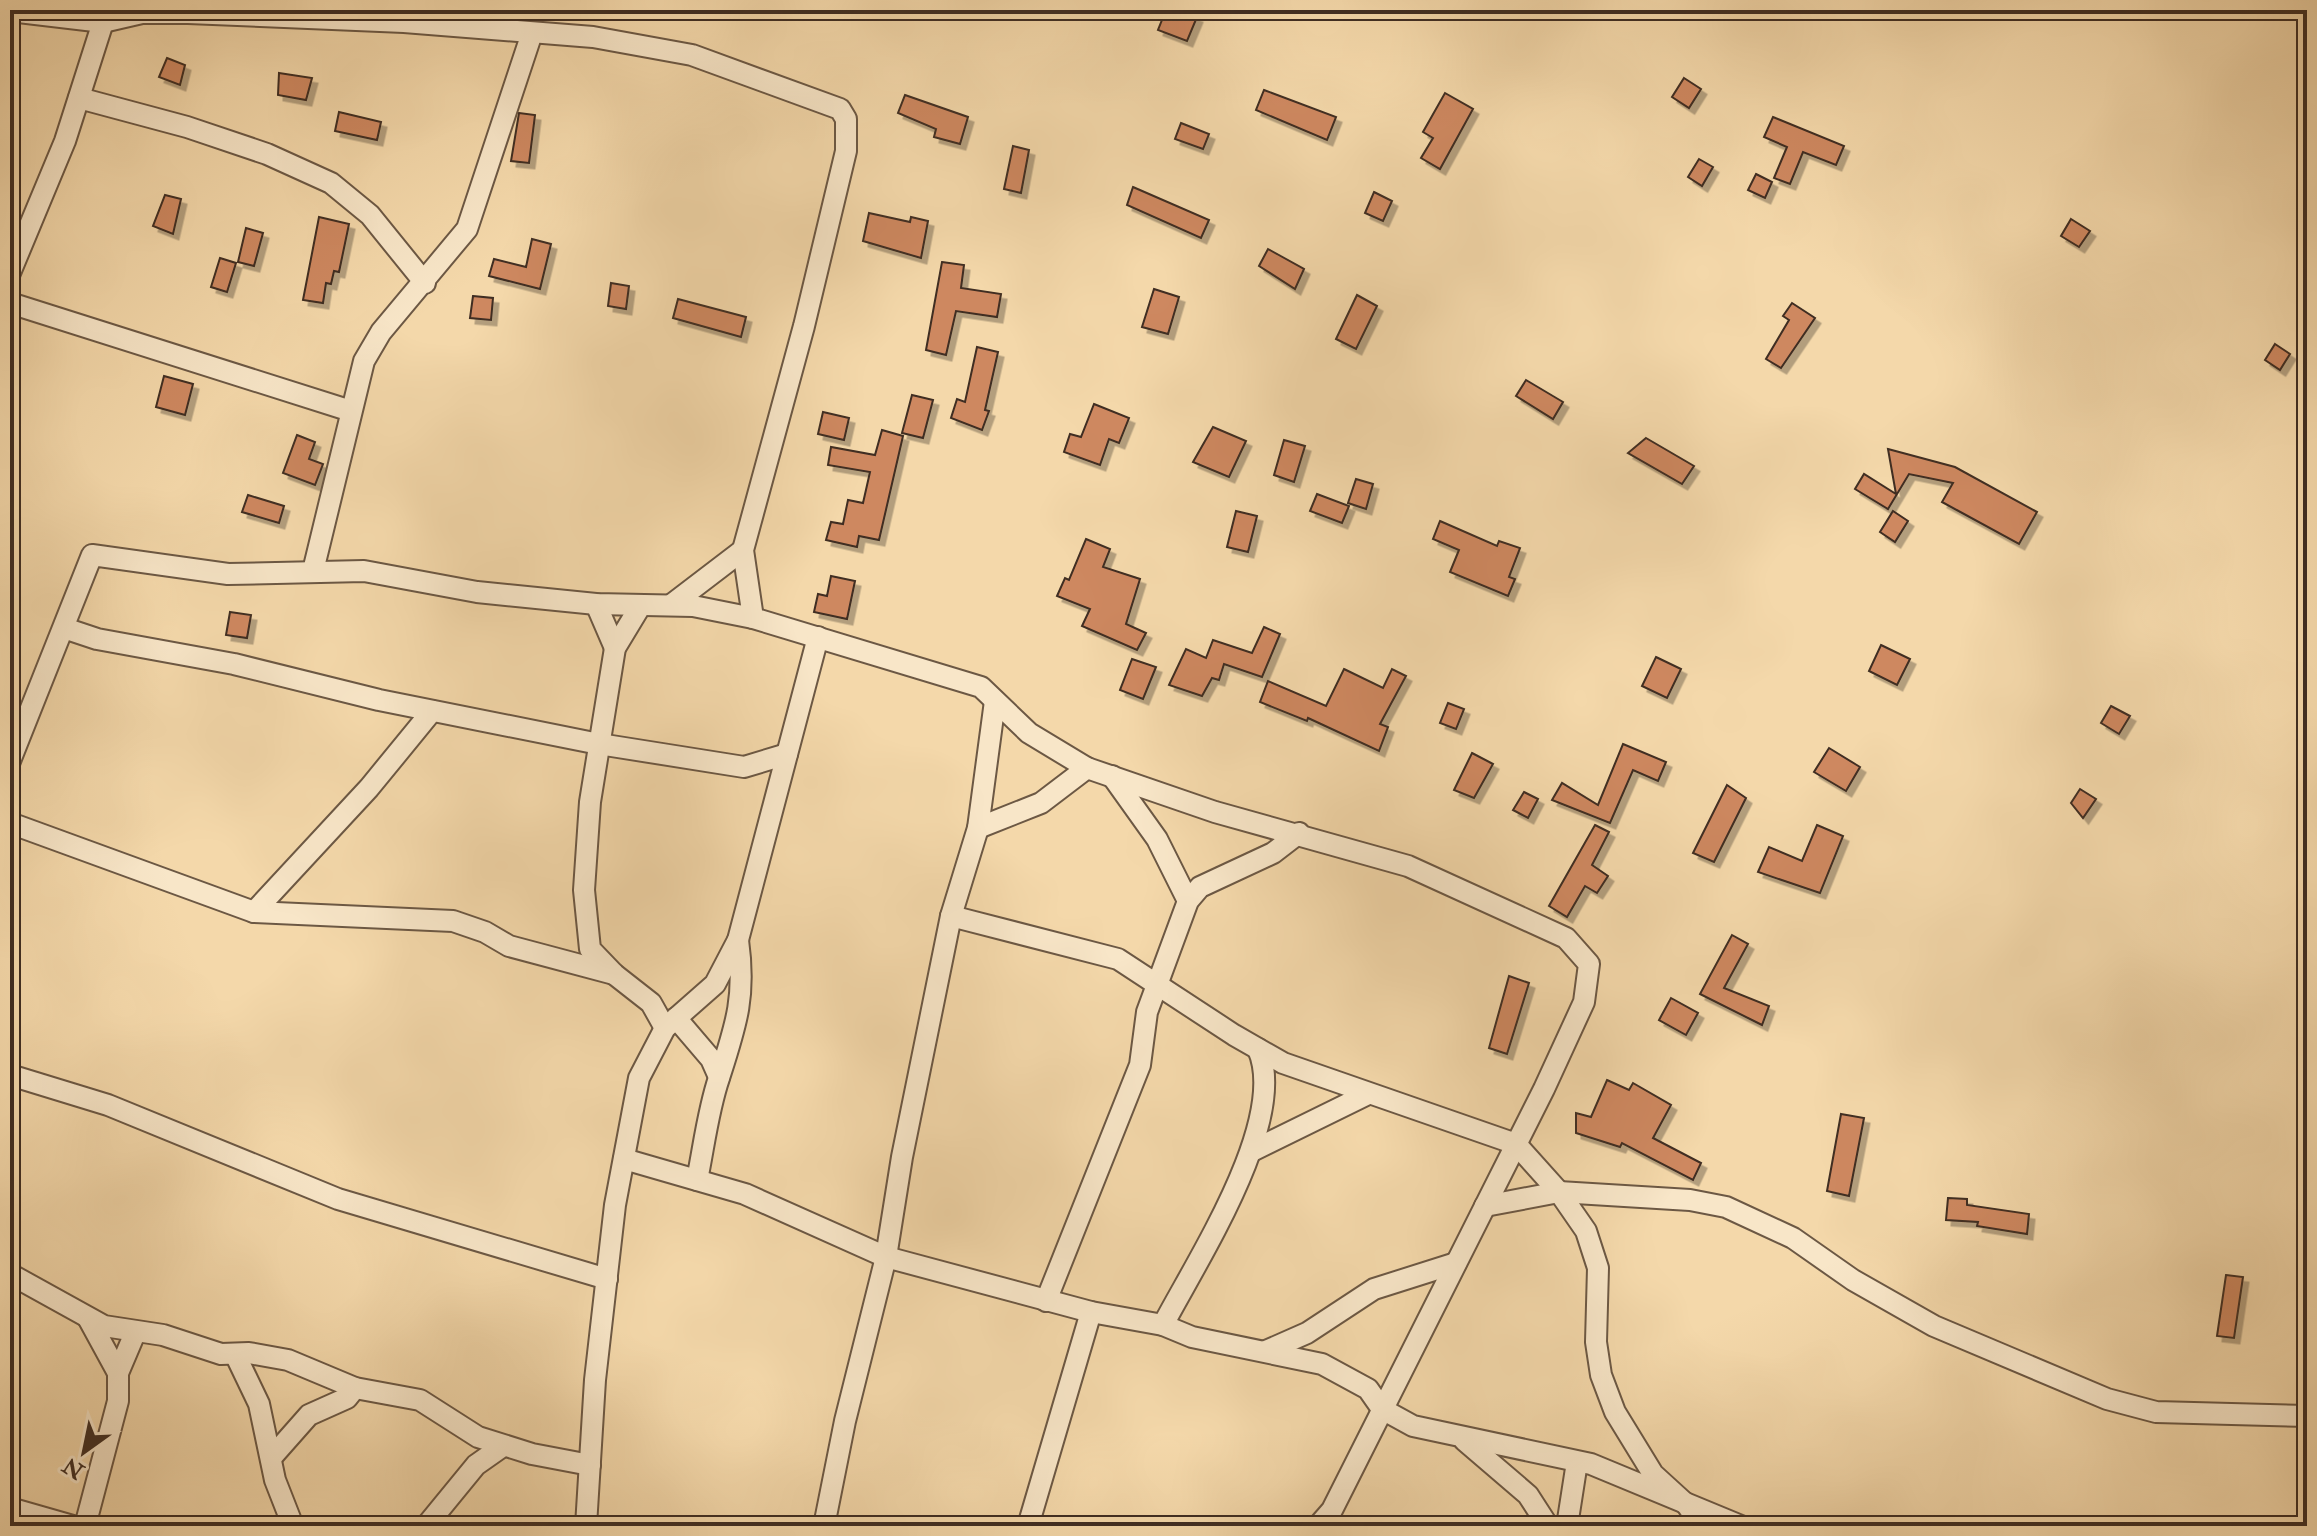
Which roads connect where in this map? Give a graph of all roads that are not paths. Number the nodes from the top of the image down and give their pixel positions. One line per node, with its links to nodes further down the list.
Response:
1 (10, 11): 2 (street)
2 (103, 22): 3 (street); 4 (street)
3 (532, 33): 6 (street); 9 (street)
4 (79, 98): 5 (street); 6 (street)
5 (10, 273)
6 (425, 283): 8 (street)
7 (10, 303): 8 (street)
8 (351, 411): 10 (street)
9 (743, 550): 13 (street); 14 (street)
10 (313, 571): 11 (street); 15 (street)
11 (596, 604): 12 (street); 17 (street)
12 (641, 605): 13 (street); 17 (street)
13 (671, 605): 14 (street)
14 (753, 618): 16 (street)
15 (64, 628): 19 (street); 22 (street)
16 (818, 637): 18 (street); 21 (street)
17 (615, 648): 20 (street)
18 (995, 701): 24 (street); 28 (street)
19 (432, 711): 20 (street); 31 (street)
20 (599, 744): 23 (street); 34 (street)
21 (787, 754): 23 (street); 26 (street)
22 (10, 761)
23 (744, 767): 26 (street)
24 (1087, 768): 25 (street); 28 (street)
25 (1112, 776): 29 (street); 30 (street)
26 (777, 792): 33 (street)
27 (10, 823): 31 (street)
28 (978, 828): 32 (street)
29 (1299, 833): 30 (street); 41 (street)
30 (1188, 901): 35 (street)
31 (254, 912): 34 (street)
32 (951, 916): 35 (street); 47 (street)
33 (738, 940): 36 (street); 39 (street)
34 (614, 974): 36 (street)
35 (1158, 983): 37 (street); 51 (street)
36 (670, 1023): 39 (street); 43 (street)
37 (1258, 1049): 40 (street); 42 (street)
38 (10, 1075): 50 (street)
39 (719, 1077): 44 (street)
40 (1368, 1094): 41 (street); 42 (street)
41 (1516, 1144): 45 (street); 46 (street)
42 (1252, 1151): 54 (street)
43 (624, 1159): 44 (street); 50 (street)
44 (697, 1180): 47 (street)
45 (1559, 1192): 46 (street); 61 (street); 67 (street)
46 (1485, 1206): 48 (street)
47 (886, 1257): 51 (street); 74 (street)
48 (1456, 1263): 56 (street); 60 (street)
49 (10, 1274): 53 (street)
50 (607, 1279): 66 (street)
51 (1046, 1301): 52 (street)
52 (1091, 1312): 54 (street); 75 (street)
53 (88, 1318): 55 (street); 58 (street)
54 (1163, 1325): 56 (street)
55 (135, 1333): 57 (street); 58 (street)
56 (1266, 1351): 60 (street)
57 (235, 1354): 59 (street); 64 (street)
58 (118, 1373): 70 (street)
59 (355, 1388): 63 (street); 64 (street)
60 (1382, 1409): 62 (street); 76 (street)
61 (2307, 1416)
62 (1461, 1438): 65 (street); 77 (street)
63 (503, 1446): 66 (street); 72 (street)
64 (271, 1458): 71 (street)
65 (1577, 1462): 67 (street); 78 (street)
66 (590, 1465): 73 (street)
67 (1687, 1505): 79 (street); 80 (street)
68 (10, 1508): 69 (street)
69 (73, 1526)
70 (85, 1526)
71 (293, 1526)
72 (426, 1526)
73 (586, 1526)
74 (824, 1526)
75 (1028, 1526)
76 (1318, 1526)
77 (1548, 1526)
78 (1567, 1526)
79 (1701, 1526)
80 (1741, 1526)

